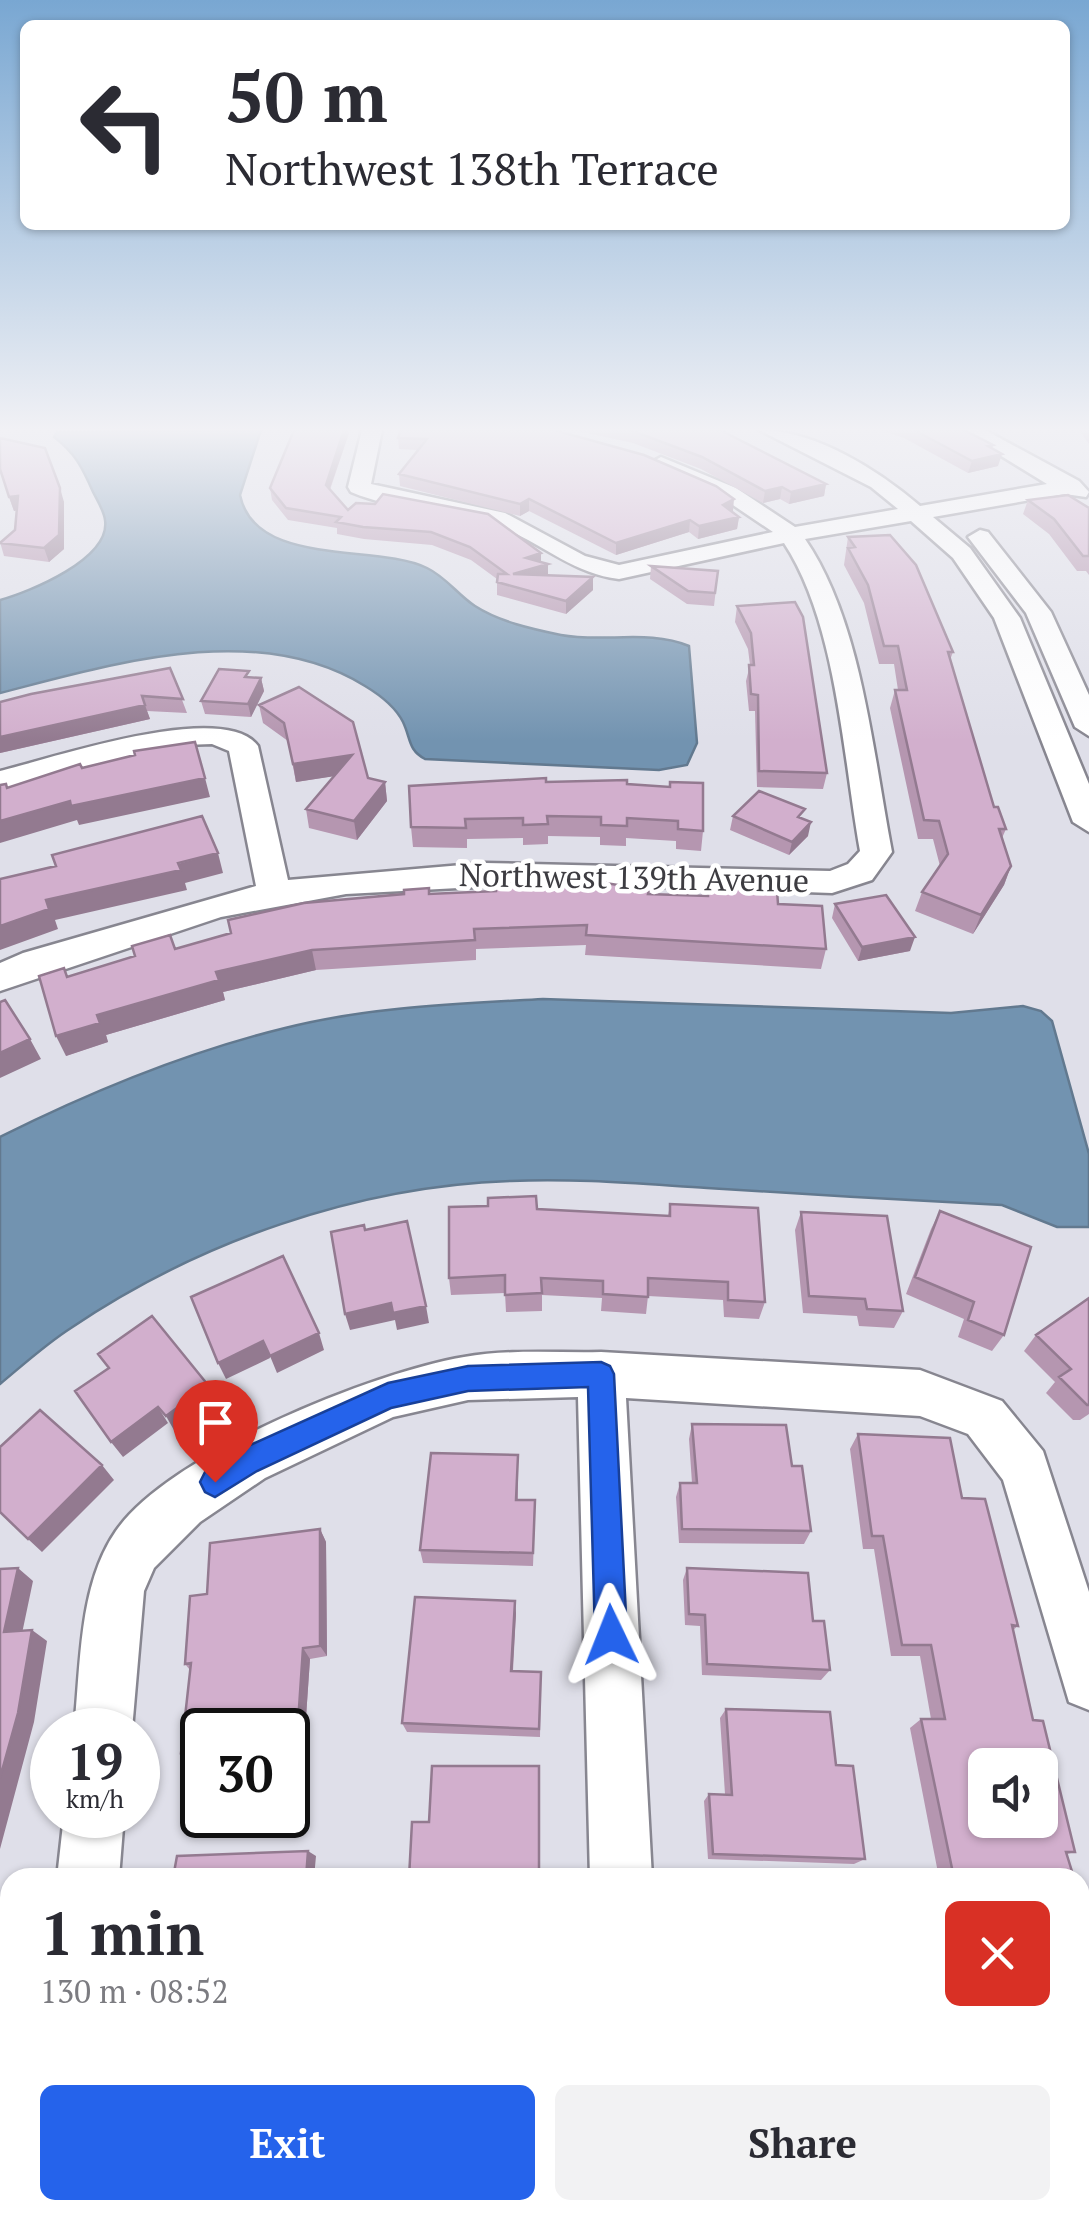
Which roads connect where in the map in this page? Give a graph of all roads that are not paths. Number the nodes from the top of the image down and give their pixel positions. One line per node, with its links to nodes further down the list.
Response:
1 (533, 534): 6 (street)
2 (786, 534): 6 (street)
3 (801, 534): 6 (street)
4 (948, 534): 9 (street)
5 (969, 534): 7 (street)
6 (790, 536): 10 (street, Northwest 139th Avenue)
7 (1089, 727)
8 (0, 780): 10 (street)
9 (1089, 822)
10 (274, 893): 11 (street, Northwest 139th Avenue)
11 (0, 978)
12 (601, 1374): 13 (street); 14 (street); 17 (street)
13 (1089, 1682)
14 (105, 1708)
15 (92, 1838): 16 (street)
16 (89, 1868)
17 (621, 1868)

